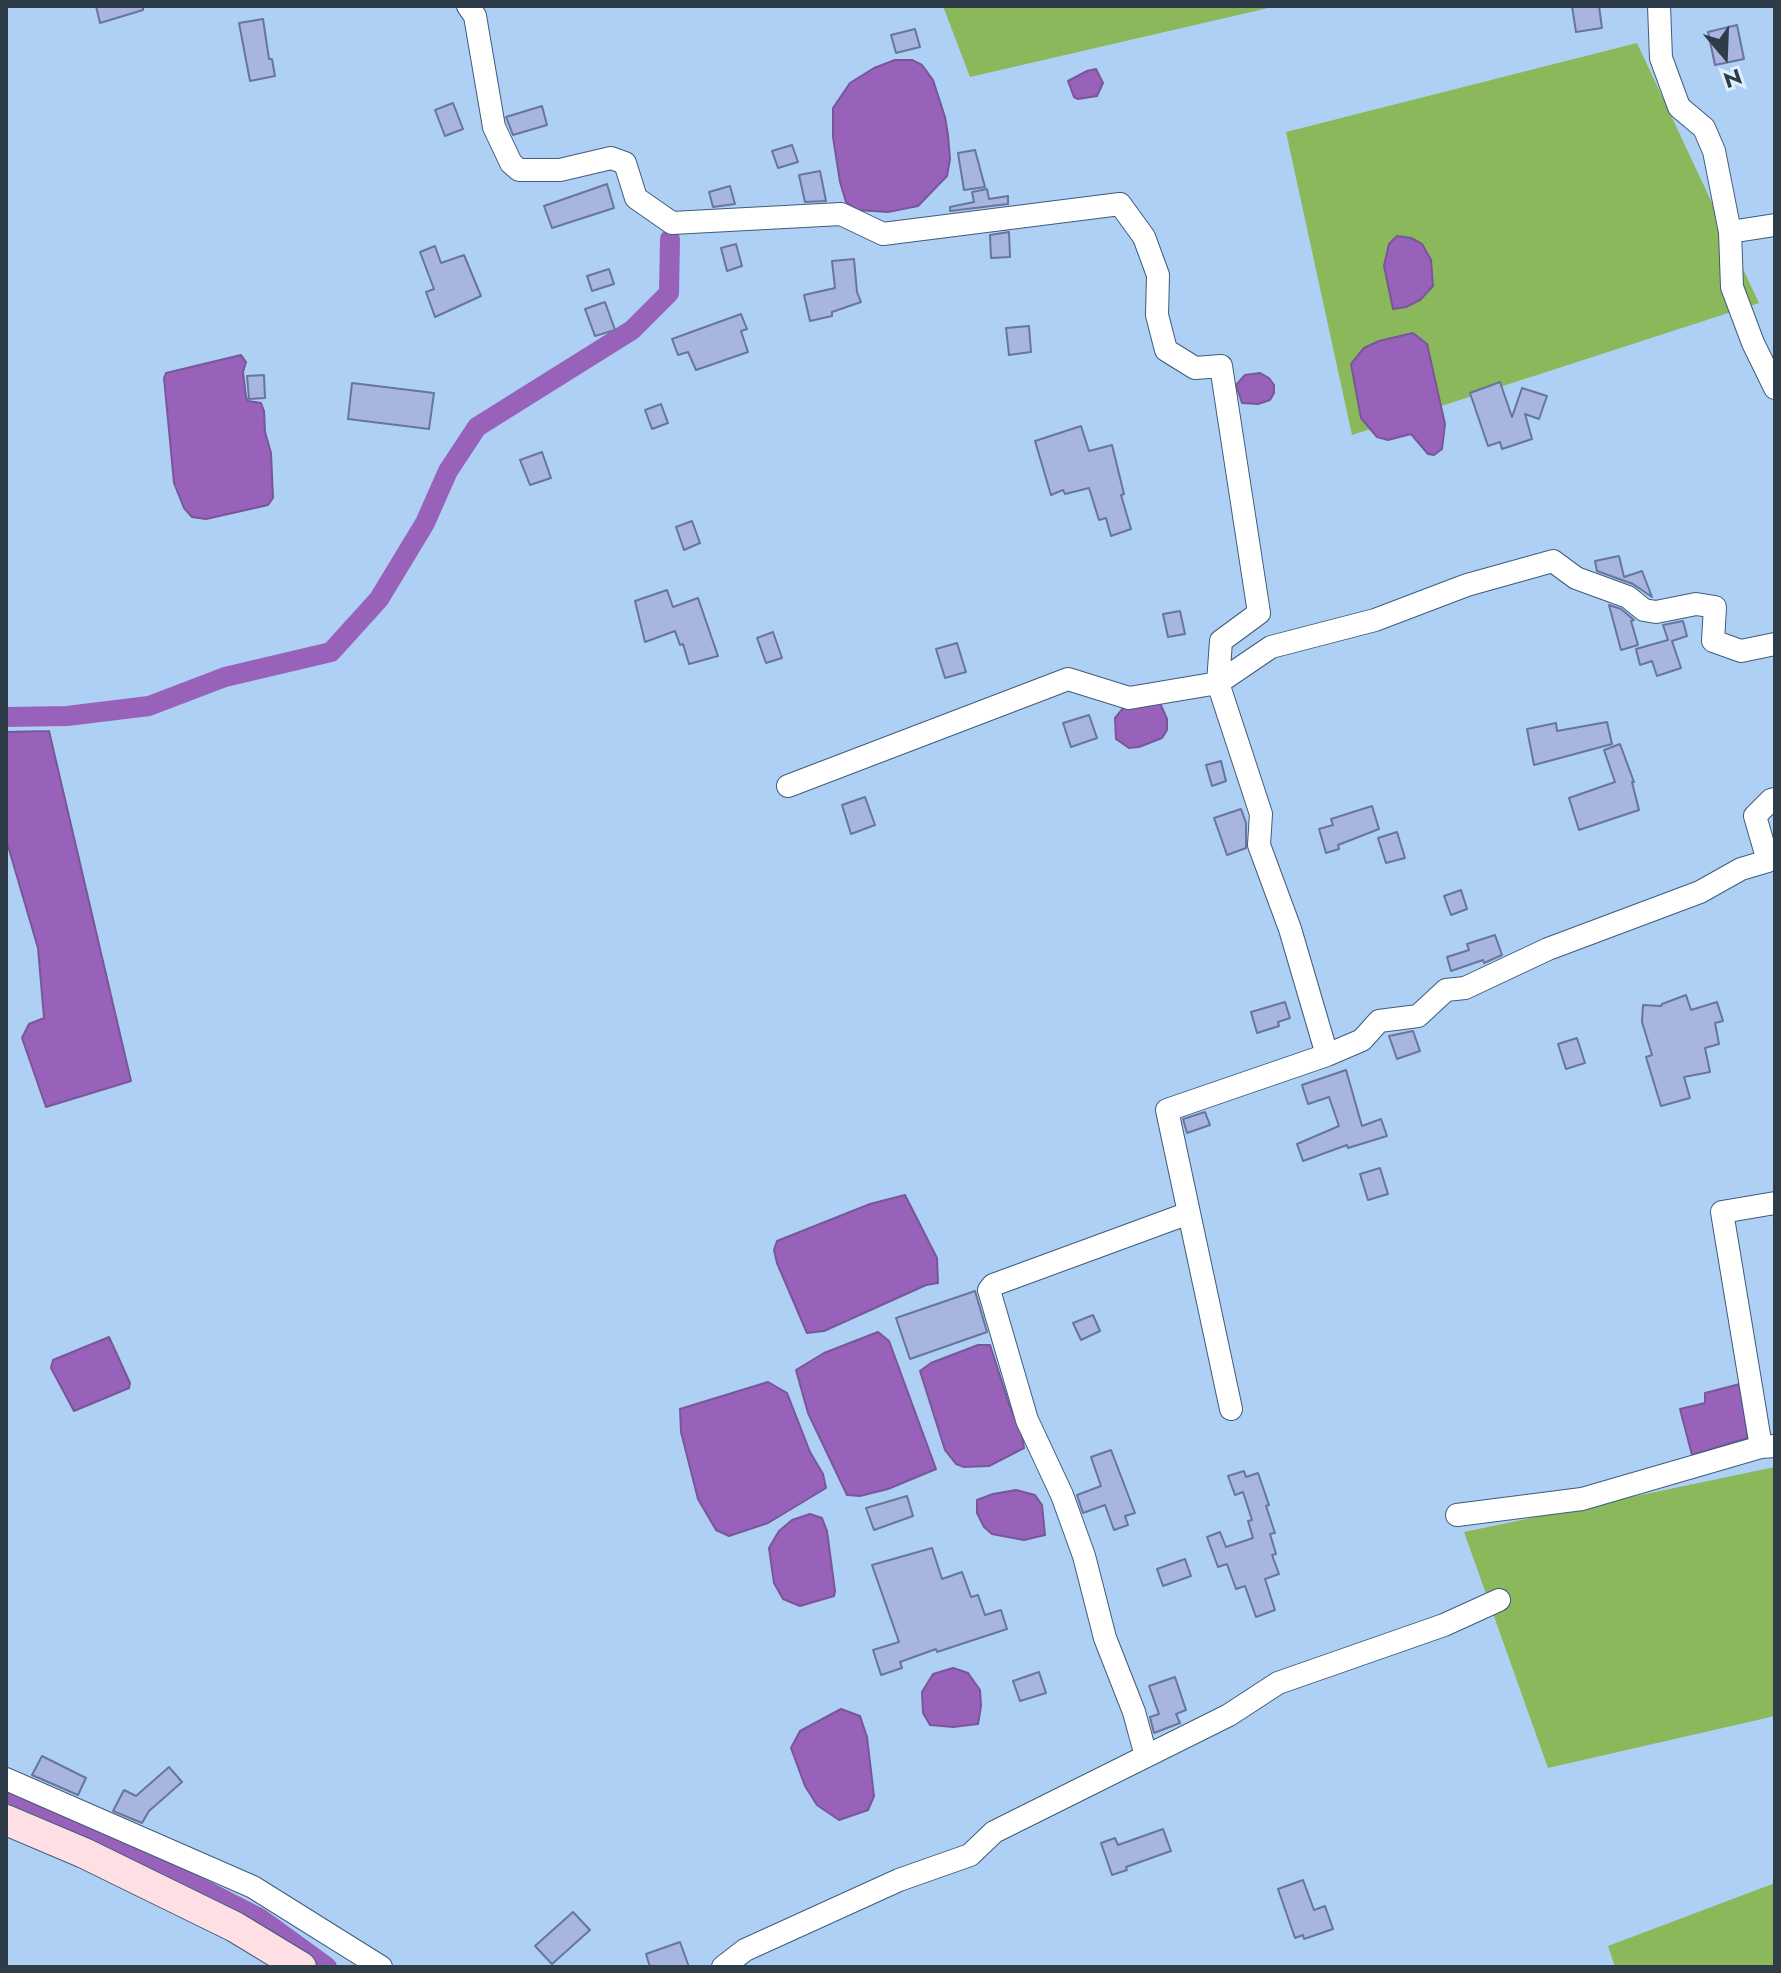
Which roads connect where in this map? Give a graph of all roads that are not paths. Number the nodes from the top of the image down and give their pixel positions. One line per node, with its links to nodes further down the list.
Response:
1 (468, 6): 7 (street)
2 (1659, 6): 4 (street)
3 (1775, 225): 4 (street)
4 (1730, 232): 5 (street)
5 (1775, 388)
6 (1775, 644): 7 (street)
7 (1218, 683): 8 (street); 10 (street)
8 (788, 786)
9 (1775, 799): 10 (street)
10 (1327, 1055): 12 (street)
11 (1775, 1203): 14 (street)
12 (1189, 1213): 13 (street); 17 (street)
13 (1231, 1409)
14 (1768, 1447): 15 (street)
15 (1457, 1515)
16 (1499, 1600): 17 (street)
17 (1146, 1756): 22 (street)
18 (6, 1779): 21 (street)
19 (6, 1820): 20 (street)
20 (301, 1967)
21 (381, 1967)
22 (723, 1967)

